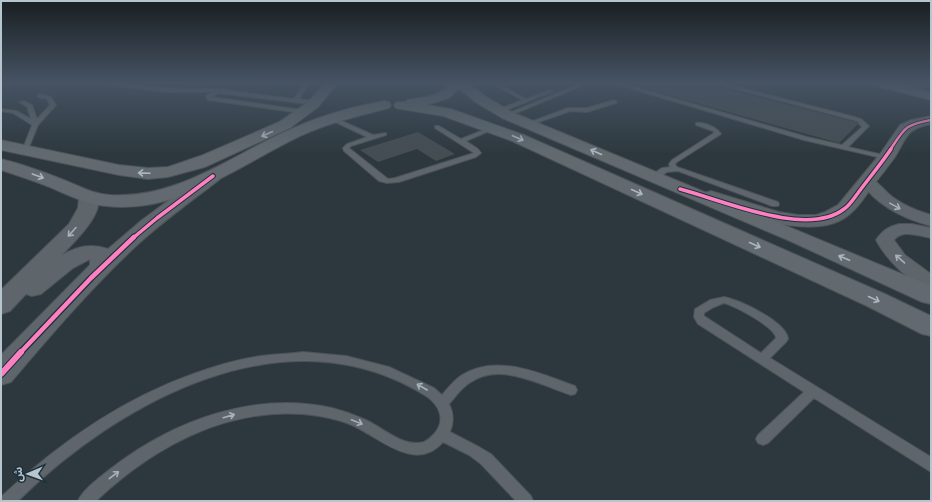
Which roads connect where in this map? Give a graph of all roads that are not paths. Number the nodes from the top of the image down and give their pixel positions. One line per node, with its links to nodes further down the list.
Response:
1 (29, 105): 16 (lane)
2 (53, 105): 16 (lane)
3 (308, 105): 27 (main road, one-way to 27)
4 (389, 105): 13 (main road)
5 (395, 105): 14 (main road)
6 (487, 105): 14 (main road)
7 (517, 105): 14 (lane)
8 (531, 105): 14 (lane)
9 (602, 105): 17 (lane)
10 (693, 105): 26 (lane)
11 (803, 105): 26 (lane)
12 (2, 110): 16 (lane)
13 (332, 118): 22 (lane); 31 (main road)
14 (500, 118): 17 (main road); 24 (lane); 43 (main road, one-way to 43)
15 (931, 120): 23 (street)
16 (35, 124): 27 (lane)
17 (528, 124): 32 (main road, one-way to 17)
18 (698, 124): 30 (lane)
19 (436, 127): 24 (lane)
20 (931, 132): 23 (street)
21 (384, 134): 22 (lane)
22 (372, 137): 24 (lane)
23 (900, 137): 28 (street)
24 (461, 141)
25 (1, 145): 27 (main road)
26 (844, 147): 28 (lane)
27 (25, 151)
28 (886, 157): 33 (street)
29 (1, 164): 35 (main road, one-way to 35)
30 (674, 168): 32 (lane); 36 (lane)
31 (213, 176): 35 (main road); 39 (street)
32 (653, 178): 34 (main road)
33 (867, 180): 34 (street); 37 (street, one-way to 37)
34 (680, 189): 41 (main road, one-way to 34)
35 (89, 198): 42 (street, one-way to 42)
36 (775, 204)
37 (931, 221)
38 (931, 233): 40 (street, one-way to 38)
39 (102, 267): 42 (street); 45 (street)
40 (931, 283)
41 (931, 296)
42 (1, 307)
43 (931, 328)
44 (762, 359): 44 (lane); 47 (lane)
45 (1, 374)
46 (571, 390): 48 (lane)
47 (813, 391): 50 (lane); 51 (lane)
48 (443, 402): 49 (lane); 52 (lane, one-way to 52)
49 (442, 434): 53 (lane, one-way to 49); 54 (lane)
50 (763, 438)
51 (931, 465)
52 (7, 501)
53 (85, 501)
54 (526, 501)

